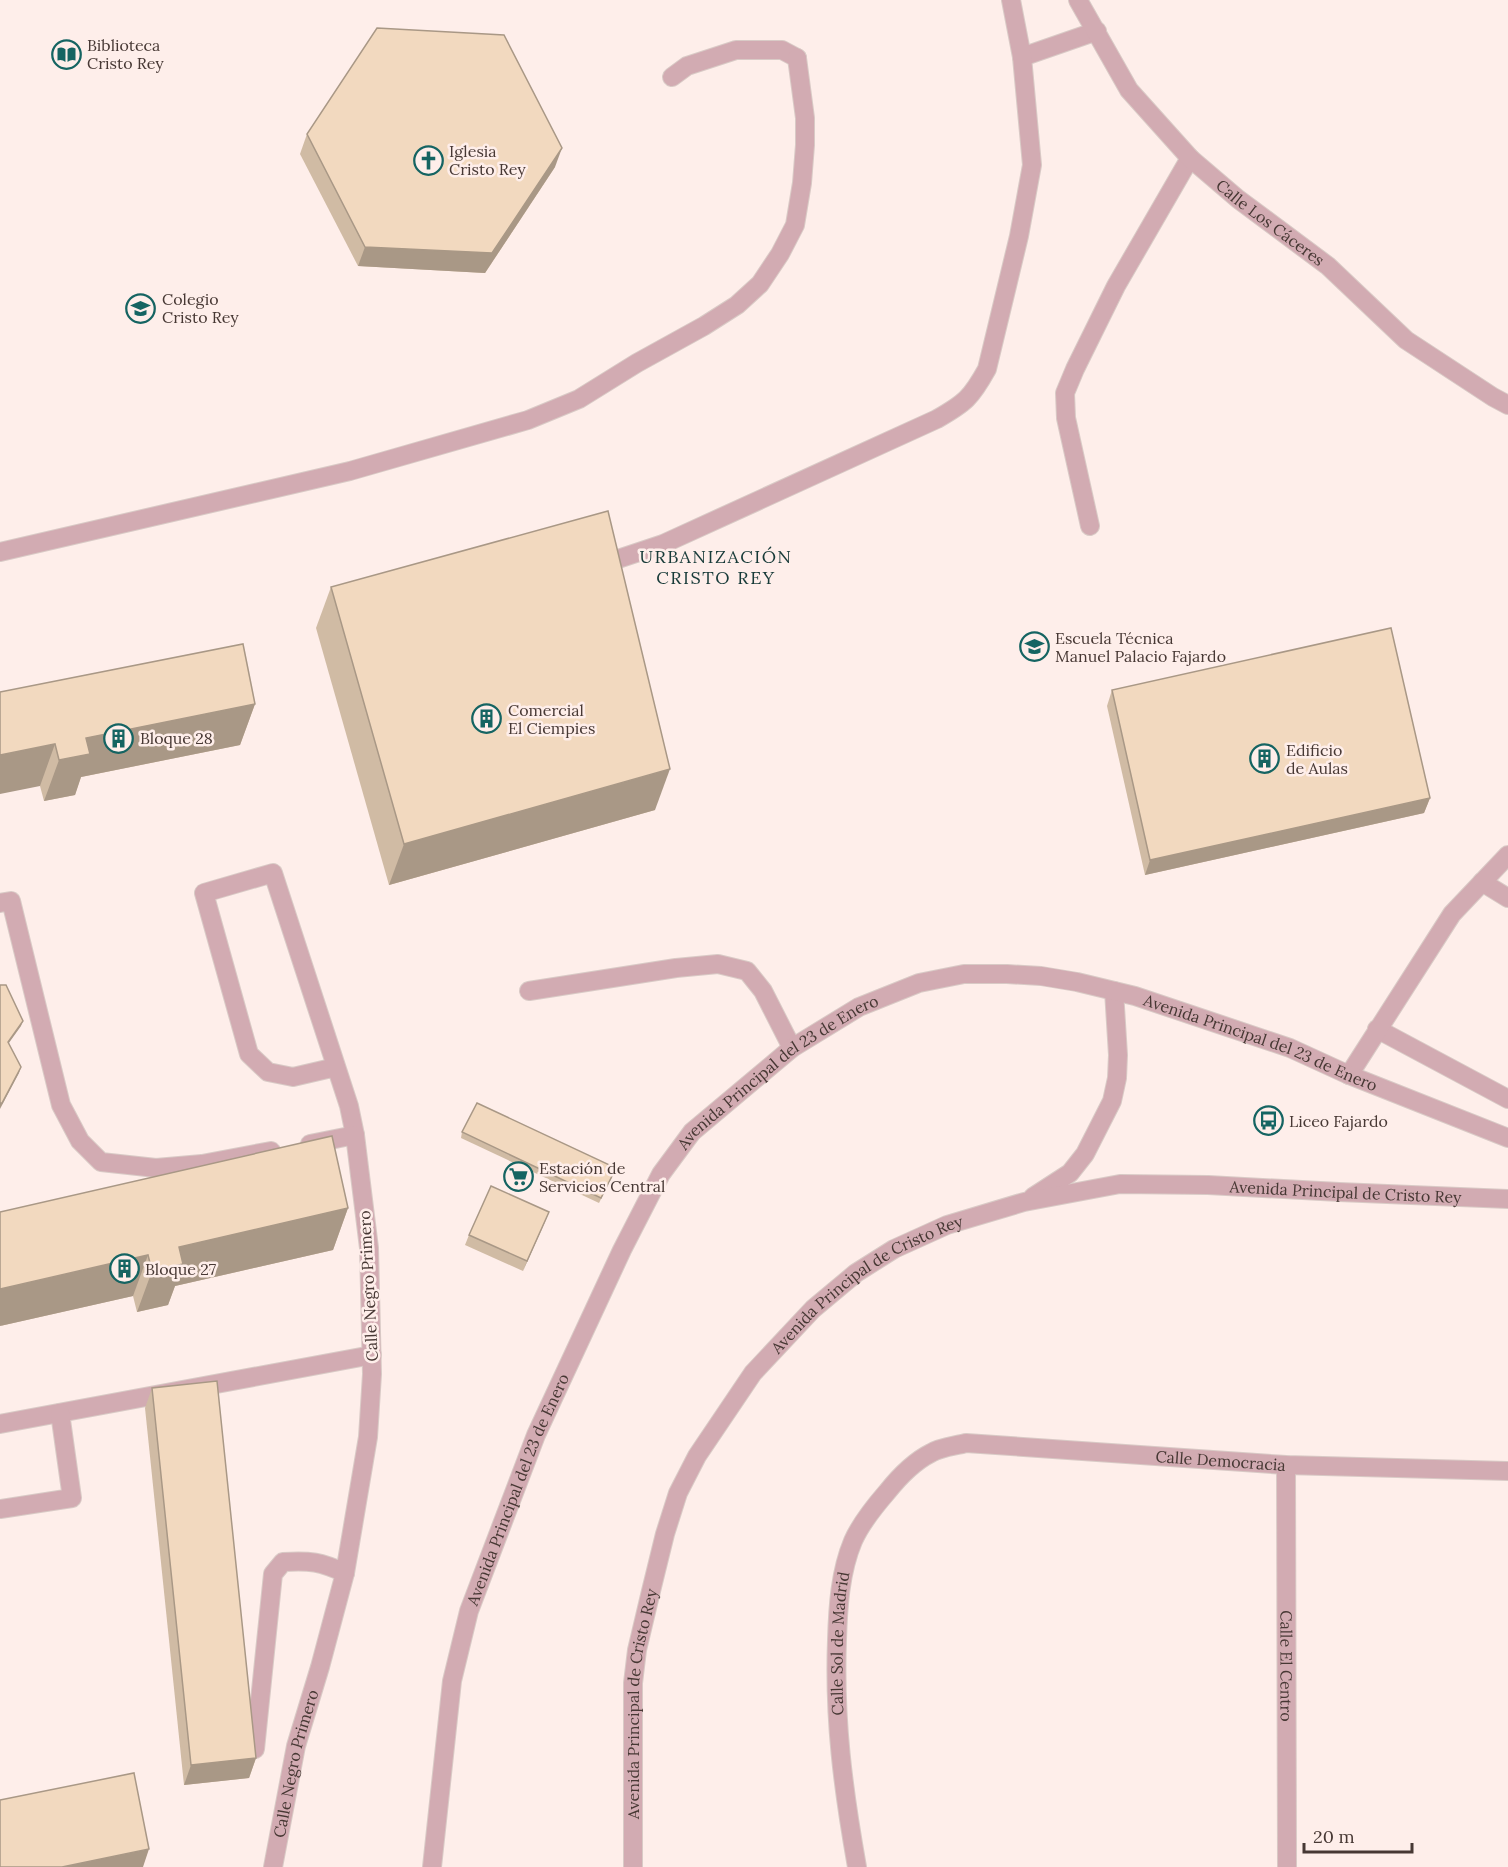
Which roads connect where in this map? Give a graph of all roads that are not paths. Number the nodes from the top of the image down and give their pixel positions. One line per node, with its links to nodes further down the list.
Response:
1 (1011, 0): 4 (street)
2 (1078, 0): 3 (street, Calle Los Cáceres)
3 (1097, 32): 4 (street); 6 (street, Calle Los Cáceres)
4 (1022, 57): 10 (street)
5 (672, 77): 9 (street)
6 (1190, 158): 7 (street, Calle Los Cáceres); 8 (street)
7 (1508, 405)
8 (1090, 526)
9 (0, 552)
10 (621, 558)
11 (1508, 855): 12 (street)
12 (1482, 882): 13 (street); 17 (street)
13 (1508, 898)
14 (0, 903): 22 (street)
15 (529, 991): 18 (street)
16 (1113, 991): 18 (street, Avenida Principal del 23 de Enero); 20 (street, Avenida Principal del 23 de Enero); 25 (street)
17 (1377, 1029): 20 (street); 21 (street)
18 (792, 1048): 36 (street, Avenida Principal del 23 de Enero)
19 (336, 1067): 19 (street, Calle Negro Primero); 22 (street, Calle Negro Primero)
20 (1348, 1075): 23 (street, Avenida Principal del 23 de Enero)
21 (1508, 1099)
22 (355, 1135): 26 (street, Calle Negro Primero)
23 (1508, 1138)
24 (1508, 1199): 25 (street, Avenida Principal de Cristo Rey)
25 (1024, 1202): 37 (street, Avenida Principal de Cristo Rey)
26 (372, 1355): 27 (street); 33 (street, Calle Negro Primero)
27 (60, 1413): 28 (street); 32 (street)
28 (0, 1424)
29 (932, 1452): 30 (street, Calle Democracia); 38 (street, Calle Sol de Madrid)
30 (1286, 1464): 31 (street, Calle Democracia); 39 (street, Calle El Centro)
31 (1508, 1471)
32 (0, 1509)
33 (345, 1573): 34 (street); 35 (street, Calle Negro Primero)
34 (255, 1749)
35 (273, 1867)
36 (432, 1867)
37 (633, 1867)
38 (857, 1867)
39 (1287, 1867)

